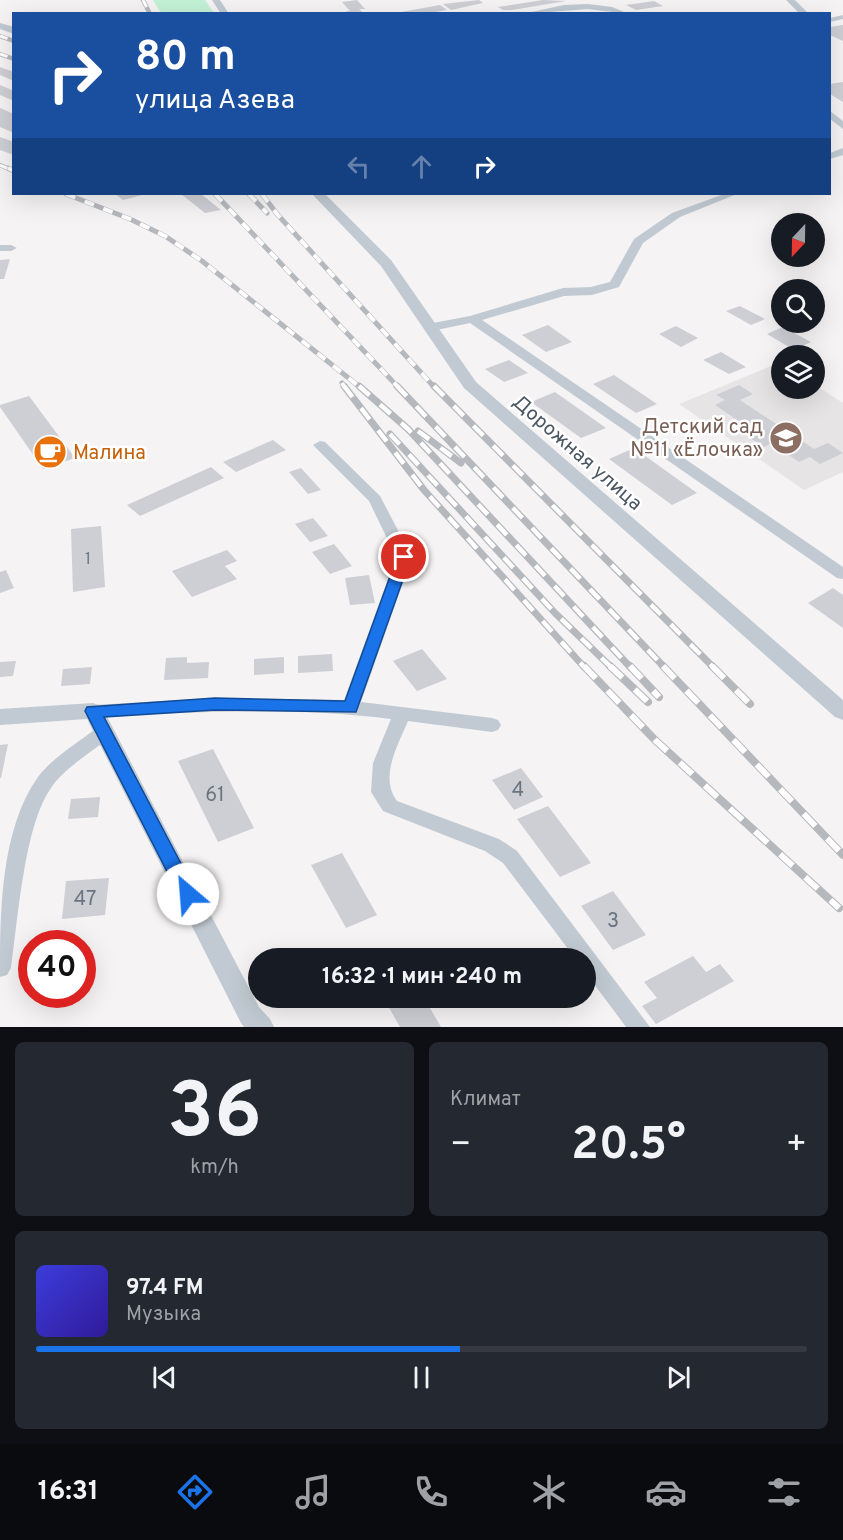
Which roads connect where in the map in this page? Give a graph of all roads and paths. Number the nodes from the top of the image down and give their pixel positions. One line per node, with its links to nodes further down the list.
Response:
1 (790, 0): 4 (street)
2 (540, 12): 3 (street)
3 (621, 12)
4 (804, 12)
5 (831, 115): 6 (street)
6 (843, 126)
7 (319, 195): 10 (street, Дорожная улица)
8 (729, 195): 9 (street)
9 (472, 319): 10 (street); 12 (street)
10 (432, 327): 14 (street, Дорожная улица)
11 (320, 445): 13 (street)
12 (843, 574)
13 (350, 707): 15 (street); 17 (street)
14 (843, 712)
15 (402, 714): 18 (street); 21 (street)
16 (0, 717): 17 (street)
17 (98, 721): 19 (street); 20 (street)
18 (492, 725)
19 (0, 968)
20 (256, 1023)
21 (639, 1027)

